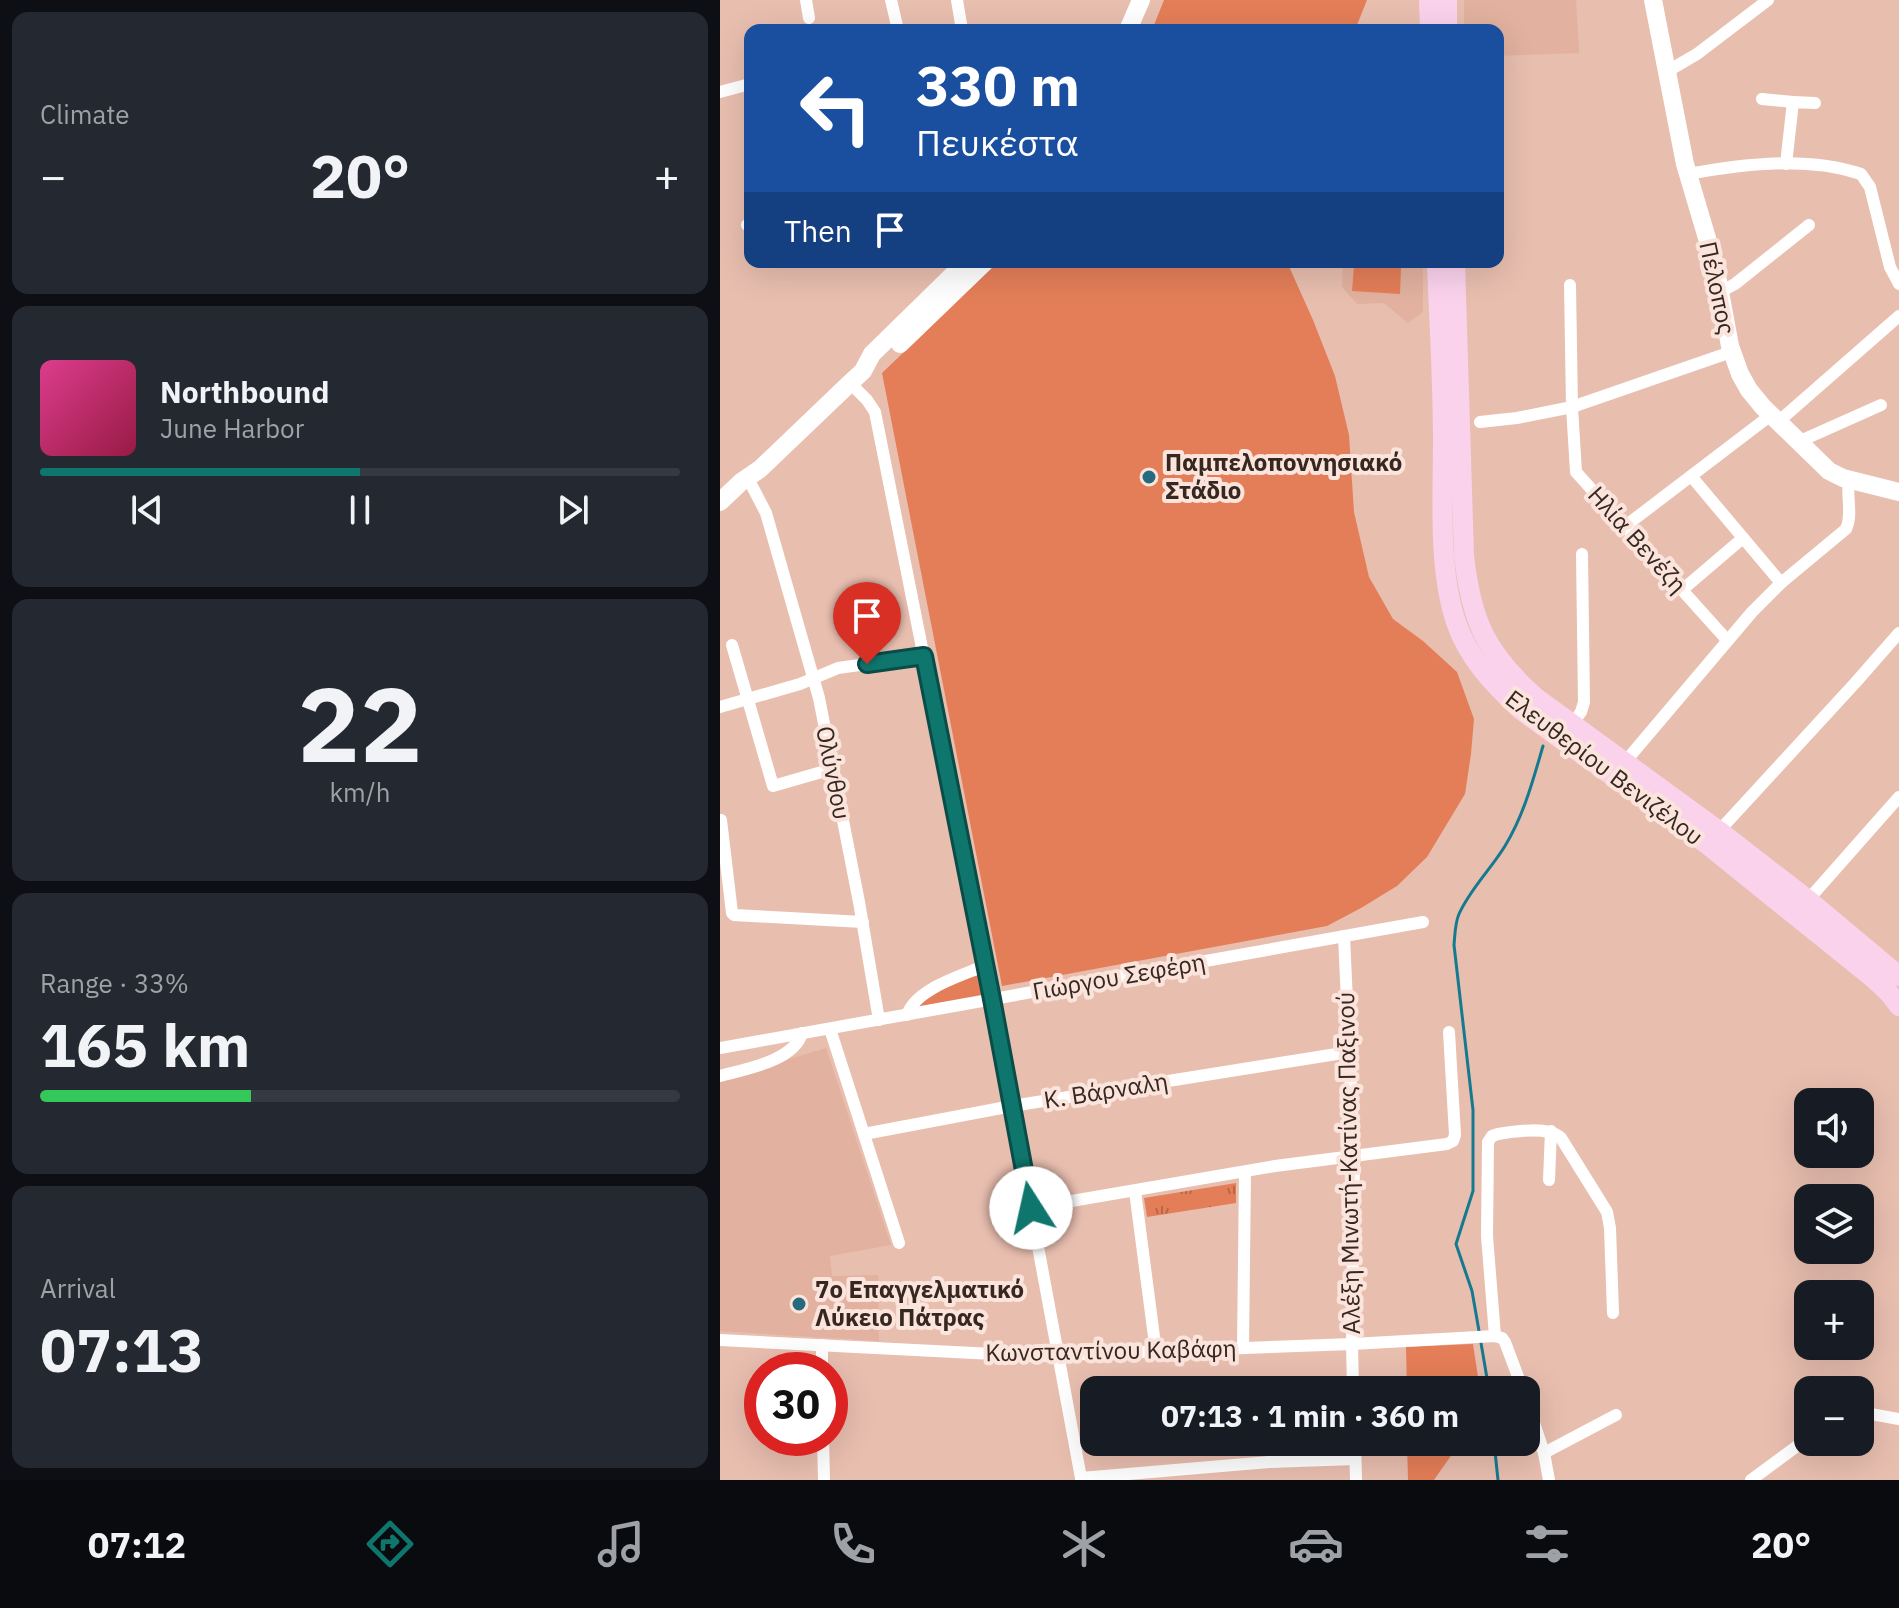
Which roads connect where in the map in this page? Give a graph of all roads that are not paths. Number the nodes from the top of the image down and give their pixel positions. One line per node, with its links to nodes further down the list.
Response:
1 (806, 0): 10 (street)
2 (891, 0): 11 (street)
3 (957, 0): 12 (street)
4 (1141, 0): 13 (main road)
5 (1153, 0): 14 (main road)
6 (1429, 0): 15 (main road)
7 (1447, 0): 16 (main road)
8 (1653, 0): 17 (main road, Πέλοπος)
9 (1768, 0): 17 (street)
10 (809, 18)
11 (897, 24)
12 (961, 24)
13 (1131, 24)
14 (1144, 24)
15 (1430, 24)
16 (1447, 24)
17 (1668, 71): 24 (main road, Πέλοπος)
18 (744, 86): 19 (street)
19 (720, 92)
20 (1762, 99): 21 (street)
21 (1793, 102): 22 (street); 23 (street)
22 (1815, 103)
23 (1786, 164): 24 (street); 30 (street)
24 (1688, 174): 32 (main road, Πέλοπος)
25 (1809, 225): 32 (street)
26 (960, 268): 35 (main road)
27 (979, 268): 35 (main road)
28 (1437, 268): 72 (main road, Ελευθερίου Βενιζέλου)
29 (1455, 268): 59 (main road, Ελευθερίου Βενιζέλου)
30 (1899, 284)
31 (1570, 285): 37 (street, Ηλία Βενέζη)
32 (1720, 292): 34 (main road, Πέλοπος)
33 (1899, 316): 38 (street)
34 (1731, 352): 37 (street); 38 (main road, Πέλοπος)
35 (857, 377): 42 (main road); 55 (street)
36 (1881, 405): 40 (street)
37 (1572, 407): 39 (street); 47 (street, Ηλία Βενέζη)
38 (1774, 419): 40 (main road, Πέλοπος); 41 (street)
39 (1480, 422)
40 (1798, 442): 43 (main road, Πέλοπος)
41 (1691, 476): 47 (street); 48 (street)
42 (756, 478): 45 (main road); 46 (main road); 56 (street, Ολύνθου)
43 (1849, 479): 44 (main road, Πέλοπος); 50 (street)
44 (1899, 492)
45 (720, 502)
46 (720, 517)
47 (1624, 527): 51 (street, Ηλία Βενέζη)
48 (1743, 538): 50 (street); 51 (street)
49 (1582, 554): 59 (street)
50 (1781, 583): 53 (street)
51 (1682, 590): 53 (street, Ηλία Βενέζη)
52 (1899, 633): 64 (street)
53 (1727, 640): 60 (street)
54 (732, 645): 57 (street)
55 (924, 656): 56 (street); 69 (street)
56 (813, 679): 57 (street); 61 (street, Ολύνθου)
57 (748, 699): 58 (street); 61 (street)
58 (720, 707)
59 (1572, 724): 60 (main road, Ελευθερίου Βενιζέλου)
60 (1625, 762): 64 (main road, Ελευθερίου Βενιζέλου)
61 (832, 769): 66 (street, Ολύνθου)
62 (1898, 802): 65 (street)
63 (721, 820): 66 (street)
64 (1719, 831): 65 (main road, Ελευθερίου Βενιζέλου)
65 (1808, 900): 70 (main road, Ελευθερίου Βενιζέλου)
66 (863, 922): 74 (street, Ολύνθου)
67 (1423, 922): 68 (street, Γιώργου Σεφέρη)
68 (1344, 936): 71 (street, Γιώργου Σεφέρη); 79 (street, Αλέξη Μινωτή-Κατίνας Παξινού)
69 (986, 965): 71 (street); 73 (street)
70 (1899, 976)
71 (992, 999): 73 (street, Γιώργου Σεφέρη); 81 (street)
72 (1899, 1006)
73 (907, 1015): 74 (street, Γιώργου Σεφέρη)
74 (879, 1020): 75 (street, Γιώργου Σεφέρη)
75 (830, 1029): 77 (street, Γιώργου Σεφέρη); 83 (street)
76 (1449, 1032): 84 (street)
77 (802, 1033): 78 (street, Γιώργου Σεφέρη); 80 (street)
78 (720, 1048)
79 (1349, 1052): 81 (street, Κ. Βάρναλη); 84 (street, Αλέξη Μινωτή-Κατίνας Παξινού)
80 (720, 1076)
81 (1012, 1106): 83 (street, Κ. Βάρναλη); 88 (street)
82 (1551, 1131): 86 (street); 90 (street); 91 (street)
83 (864, 1134): 89 (street)
84 (1354, 1155): 85 (street); 93 (street, Αλέξη Μινωτή-Κατίνας Παξινού)
85 (1245, 1172): 87 (street); 95 (street)
86 (1549, 1180)
87 (1135, 1191): 88 (street); 97 (street)
88 (1031, 1208): 98 (street)
89 (899, 1243)
90 (1613, 1313)
91 (1496, 1337): 93 (street, Κωνσταντίνου Καβάφη); 100 (street)
92 (720, 1340): 94 (street, Κωνσταντίνου Καβάφη)
93 (1352, 1344): 95 (street, Κωνσταντίνου Καβάφη); 99 (street, Αλέξη Μινωτή-Κατίνας Παξινού)
94 (822, 1345): 96 (street); 98 (street, Κωνσταντίνου Καβάφη)
95 (1243, 1348): 97 (street, Κωνσταντίνου Καβάφη)
96 (822, 1352)
97 (1156, 1352): 98 (street, Κωνσταντίνου Καβάφη)
98 (1059, 1355): 109 (street)
99 (1353, 1376)
100 (1518, 1376)
101 (1616, 1415): 106 (street)
102 (1874, 1415): 103 (street)
103 (1899, 1419)
104 (1540, 1441): 106 (street)
105 (1794, 1448): 114 (street)
106 (1544, 1453): 113 (street)
107 (823, 1456): 110 (street)
108 (1355, 1459): 109 (street); 112 (street)
109 (1223, 1466): 111 (street)
110 (824, 1480)
111 (1220, 1480)
112 (1356, 1480)
113 (1549, 1480)
114 (1751, 1480)

